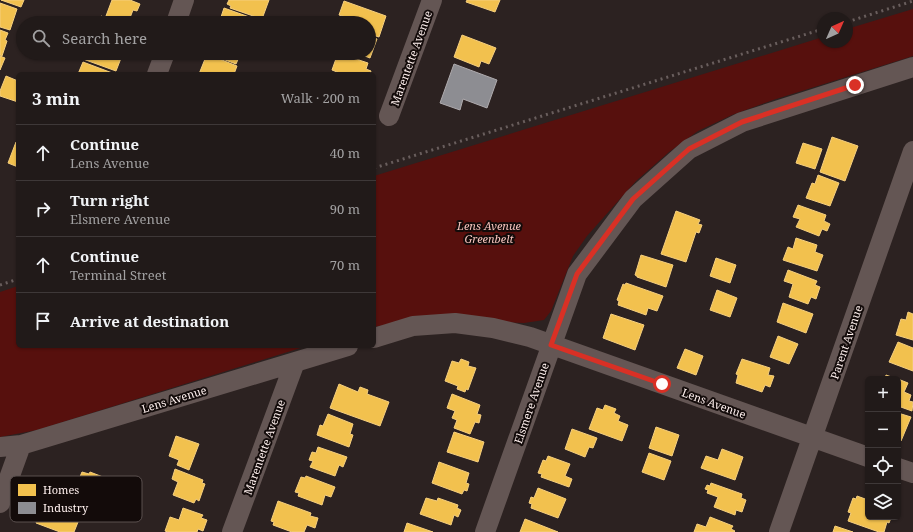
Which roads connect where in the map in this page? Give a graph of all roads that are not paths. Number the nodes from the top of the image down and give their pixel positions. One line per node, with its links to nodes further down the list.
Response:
1 (184, 0): 3 (street)
2 (432, 0): 7 (street, Marentette Avenue)
3 (178, 16)
4 (162, 60): 6 (street)
5 (913, 67): 10 (street, Elsmere Avenue)
6 (158, 72)
7 (389, 116)
8 (913, 151): 13 (street, Parent Avenue)
9 (376, 337): 10 (street, Lens Avenue)
10 (551, 345): 13 (street, Lens Avenue); 21 (street, Elsmere Avenue)
11 (341, 348): 12 (street, Lens Avenue)
12 (295, 362): 14 (street, Lens Avenue); 20 (street, Marentette Avenue)
13 (812, 438): 16 (street, Lens Avenue); 22 (street, Parent Avenue)
14 (21, 445): 15 (street, Lens Avenue); 19 (street)
15 (0, 447)
16 (865, 456)
17 (901, 469): 18 (street)
18 (913, 473)
19 (0, 503)
20 (232, 532)
21 (485, 532)
22 (779, 532)

